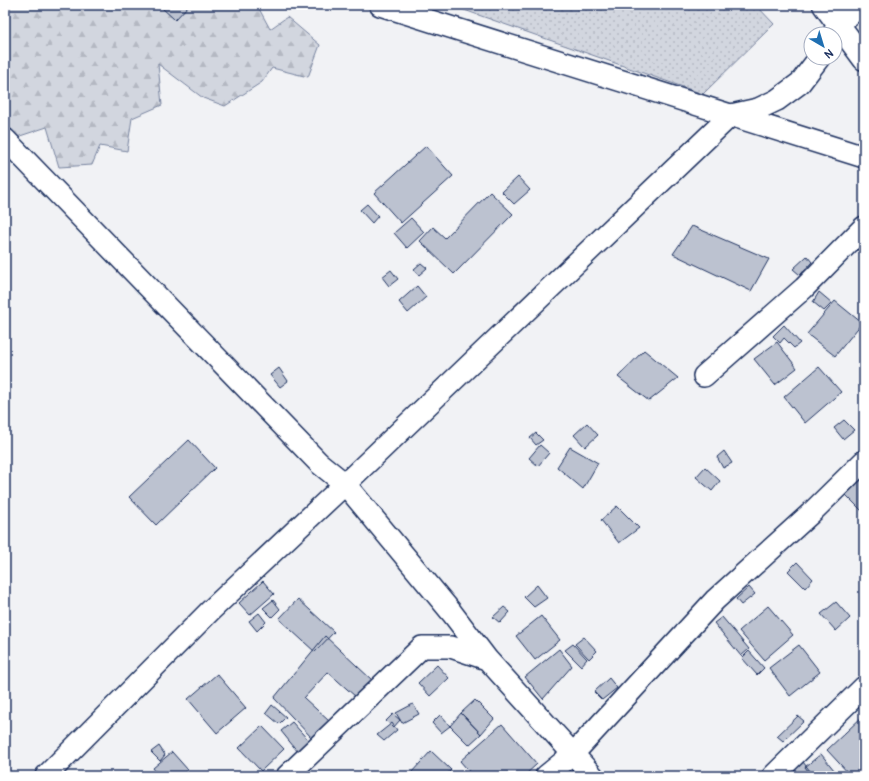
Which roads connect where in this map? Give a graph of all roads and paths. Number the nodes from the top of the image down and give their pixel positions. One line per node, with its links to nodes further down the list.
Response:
1 (380, 5): 9 (street)
2 (824, 5): 4 (main road)
3 (861, 5): 5 (street)
4 (834, 26)
5 (839, 26)
6 (843, 36): 7 (main road)
7 (864, 59)
8 (813, 66): 9 (street)
9 (731, 115): 11 (street); 15 (street)
10 (5, 139): 15 (street)
11 (864, 157)
12 (864, 227): 13 (street)
13 (704, 376)
14 (864, 461): 18 (street)
15 (346, 484): 16 (street); 19 (street)
16 (487, 659): 18 (street); 20 (street)
17 (864, 687): 23 (street)
18 (573, 754): 21 (street); 22 (street)
19 (46, 776)
20 (287, 776)
21 (546, 776)
22 (593, 776)
23 (773, 776)

